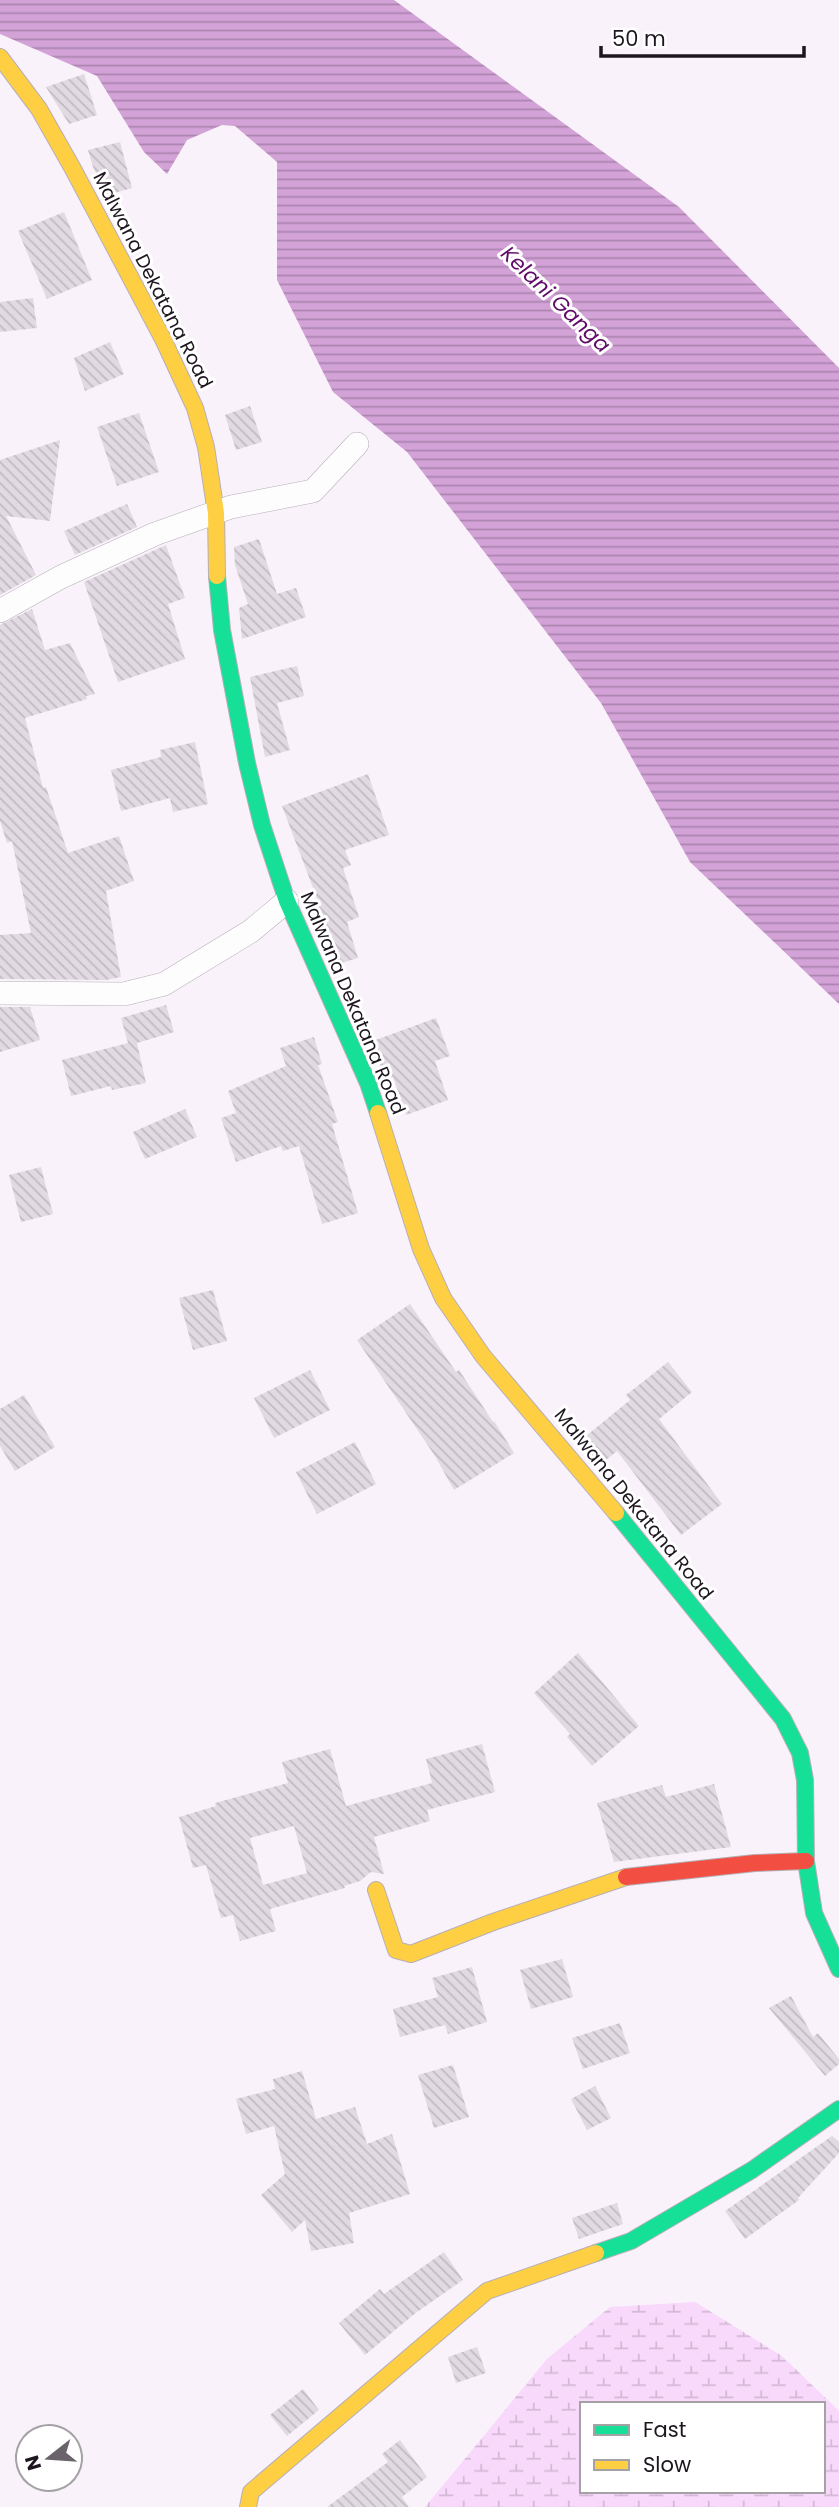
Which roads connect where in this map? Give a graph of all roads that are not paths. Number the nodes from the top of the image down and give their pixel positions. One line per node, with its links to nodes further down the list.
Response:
1 (0, 57): 3 (main road, Malwana Dekatana Road)
2 (357, 444): 3 (street)
3 (216, 513): 4 (street); 5 (main road, Malwana Dekatana Road)
4 (0, 611)
5 (287, 901): 6 (street); 7 (main road, Malwana Dekatana Road)
6 (0, 993)
7 (806, 1861): 8 (main road); 9 (main road, Malwana Dekatana Road)
8 (376, 1890)
9 (839, 1969)
10 (839, 2109): 11 (main road)
11 (248, 2507)

